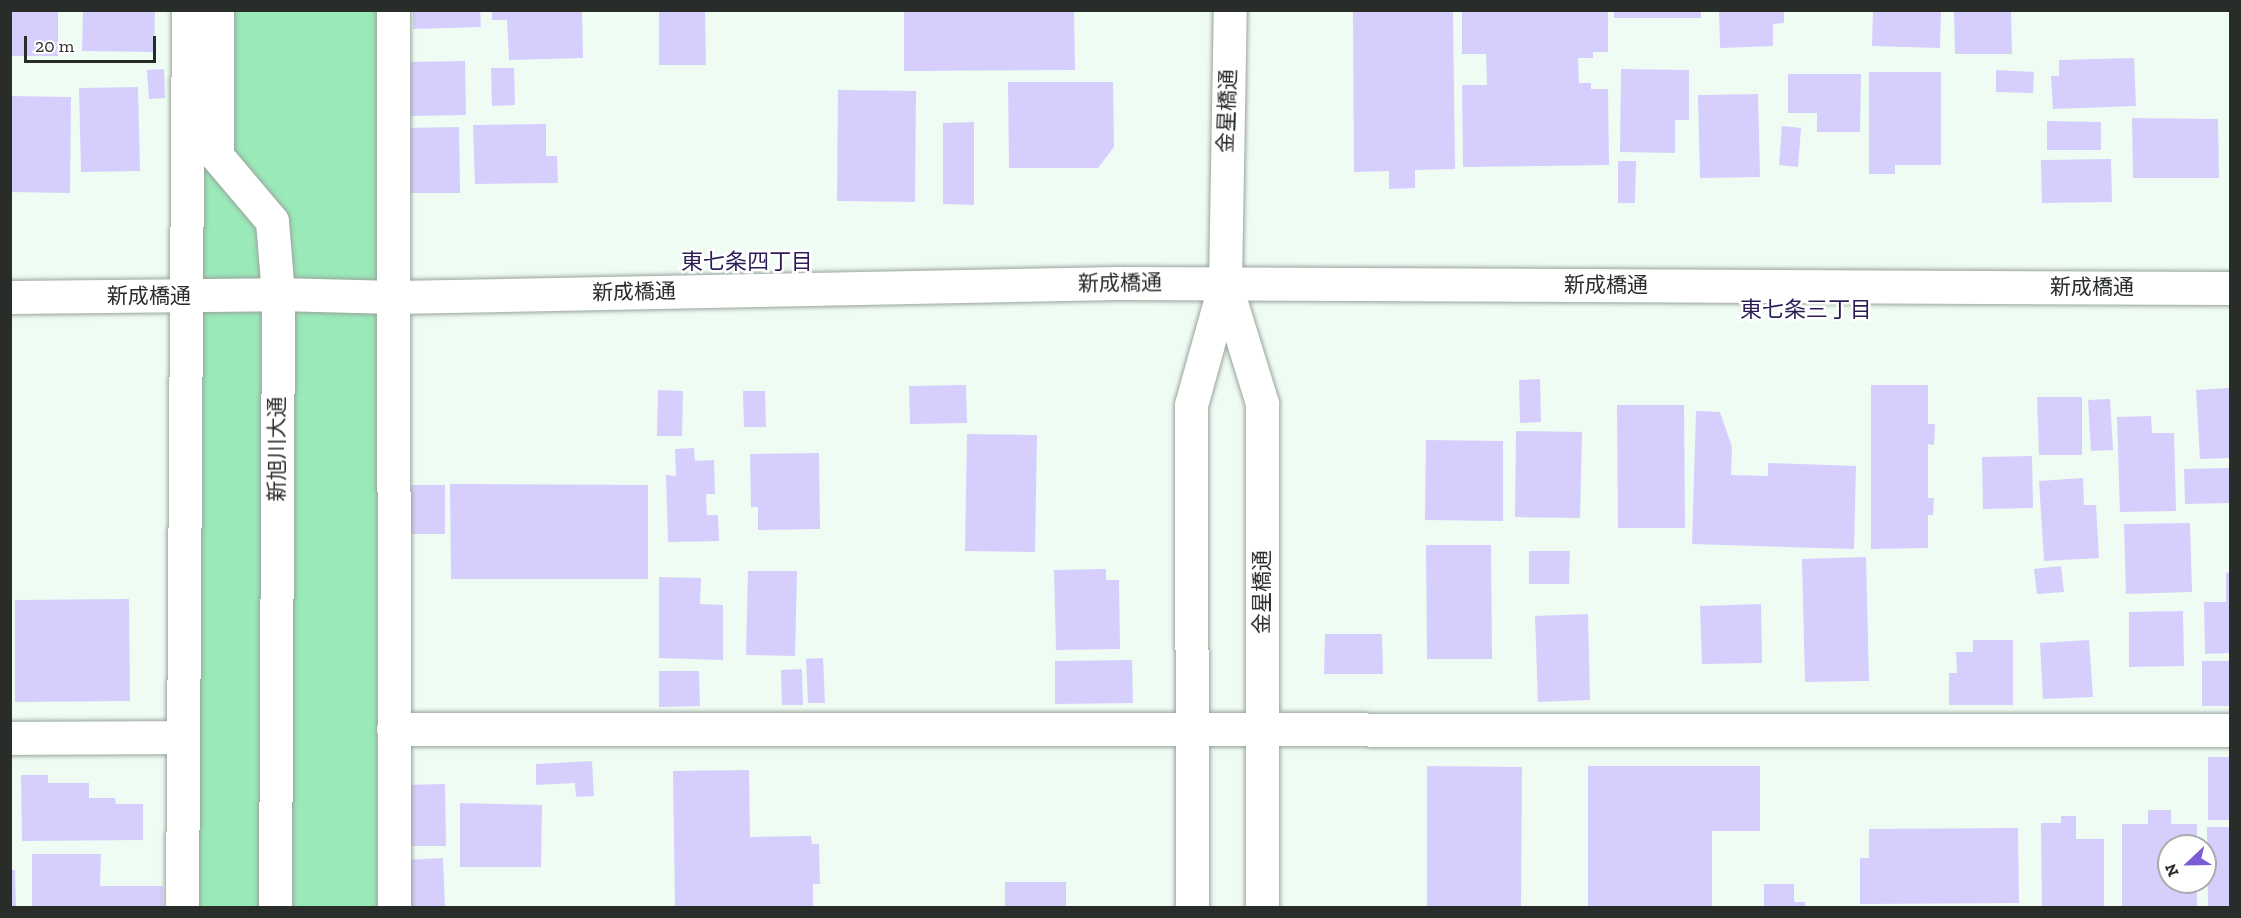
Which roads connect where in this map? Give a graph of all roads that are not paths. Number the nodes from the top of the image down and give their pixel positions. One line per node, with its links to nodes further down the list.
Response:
1 (188, 10): 8 (street)
2 (217, 10): 7 (street, 新旭川大通)
3 (393, 10): 10 (street)
4 (1230, 10): 5 (street, 金星橋通)
5 (1225, 283): 6 (street, 新成橋通); 10 (street, 新成橋通); 13 (street, 金星橋通); 14 (street, 金星橋通)
6 (2230, 288)
7 (278, 294): 8 (street, 新成橋通); 10 (street, 新成橋通); 18 (street, 新旭川大通)
8 (188, 296): 9 (street, 新成橋通); 15 (street)
9 (10, 297)
10 (395, 297): 11 (street)
11 (393, 729): 13 (street); 19 (street)
12 (2230, 730): 14 (street)
13 (1192, 731): 14 (street); 20 (street, 金星橋通)
14 (1262, 731): 21 (street, 金星橋通)
15 (182, 737): 16 (street); 17 (street)
16 (10, 738)
17 (182, 908)
18 (275, 908)
19 (394, 908)
20 (1192, 908)
21 (1262, 908)

